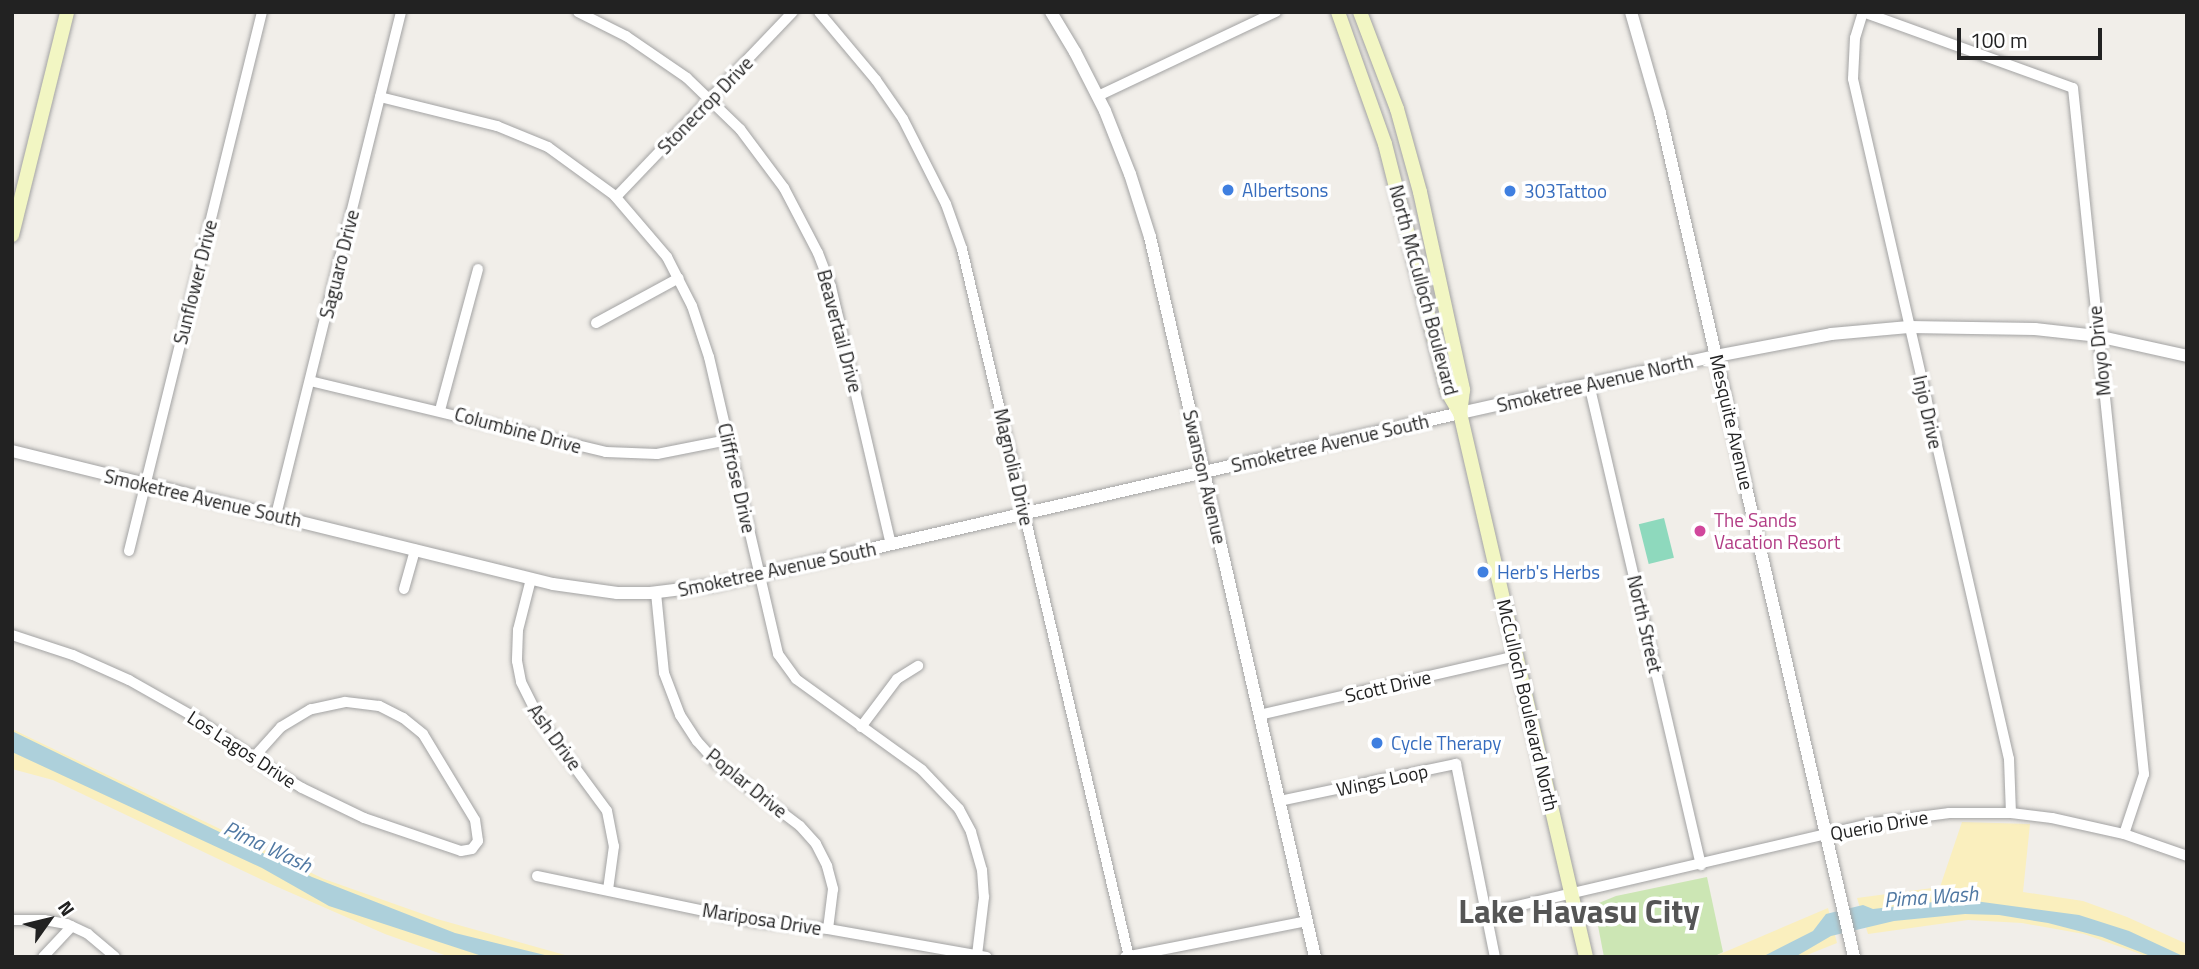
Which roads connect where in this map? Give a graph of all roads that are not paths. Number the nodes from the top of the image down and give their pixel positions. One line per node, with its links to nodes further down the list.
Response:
1 (66, 12): 19 (main road)
2 (262, 12): 34 (street, Sunflower Drive)
3 (401, 12): 14 (street, Saguaro Drive)
4 (578, 12): 15 (street, Beavertail Drive)
5 (793, 12): 15 (street, Stonecrop Drive)
6 (819, 12): 35 (street, Magnolia Drive)
7 (1051, 12): 13 (street, Swanson Avenue)
8 (1276, 12): 13 (street)
9 (1338, 12): 16 (main road, North McCulloch Boulevard)
10 (1360, 12): 17 (main road, North McCulloch Boulevard)
11 (1630, 12): 25 (street, Mesquite Avenue)
12 (1863, 12): 23 (street, Injo Drive); 24 (street, Moyo Drive)
13 (1098, 96): 33 (street, Swanson Avenue)
14 (380, 97): 18 (street, Cliffrose Drive); 27 (street, Saguaro Drive)
15 (710, 98): 18 (street, Stonecrop Drive); 37 (street, Beavertail Drive)
16 (1385, 144): 17 (main road); 30 (main road, North McCulloch Boulevard)
17 (1420, 192): 30 (main road, North McCulloch Boulevard)
18 (617, 197): 21 (street, Cliffrose Drive)
19 (12, 235)
20 (478, 269): 29 (street)
21 (679, 278): 22 (street); 31 (street, Cliffrose Drive)
22 (596, 323)
23 (1909, 327): 24 (street, Smoketree Avenue North); 25 (street, Smoketree Avenue North); 51 (street, Injo Drive)
24 (2097, 336): 26 (street, Smoketree Avenue North); 52 (street, Moyo Drive)
25 (1716, 356): 28 (street, Smoketree Avenue North); 53 (street, Mesquite Avenue)
26 (2187, 356)
27 (310, 381): 29 (street, Columbine Drive); 36 (street, Saguaro Drive)
28 (1589, 384): 30 (street, Smoketree Avenue North); 55 (street, North Street)
29 (440, 410): 31 (street, Columbine Drive)
30 (1460, 413): 33 (street, Smoketree Avenue South); 45 (main road, McCulloch Boulevard North)
31 (728, 440): 40 (street, Cliffrose Drive)
32 (12, 451): 34 (street, Smoketree Avenue South)
33 (1205, 472): 35 (street, Smoketree Avenue South); 47 (street, Swanson Avenue)
34 (145, 485): 36 (street, Smoketree Avenue South); 39 (street, Sunflower Drive)
35 (1024, 514): 37 (street, Smoketree Avenue South); 65 (street, Magnolia Drive)
36 (276, 515): 38 (street, Smoketree Avenue South)
37 (891, 544): 40 (street, Smoketree Avenue South)
38 (415, 550): 41 (street, Smoketree Avenue South); 42 (street)
39 (129, 551)
40 (759, 575): 43 (street, Smoketree Avenue South); 48 (street, Cliffrose Drive)
41 (531, 579): 43 (street, Smoketree Avenue South); 57 (street, Ash Drive)
42 (404, 589)
43 (656, 593): 63 (street, Poplar Drive)
44 (12, 635): 49 (street, Los Lagos Drive)
45 (1517, 656): 47 (street, Scott Drive); 58 (main road, McCulloch Boulevard North)
46 (918, 666): 48 (street)
47 (1259, 715): 50 (street, Swanson Avenue)
48 (861, 726): 64 (street, Cliffrose Drive)
49 (254, 757): 49 (street, Los Lagos Drive)
50 (1279, 801): 59 (street, Wings Loop); 61 (street, Swanson Avenue)
51 (2011, 813): 52 (street, Querio Drive); 53 (street, Querio Drive)
52 (2124, 834): 54 (street, Querio Drive)
53 (1826, 835): 55 (street, Querio Drive); 71 (street, Mesquite Avenue)
54 (2187, 856)
55 (1701, 864): 58 (street, Querio Drive)
56 (537, 876): 57 (street, Mariposa Drive)
57 (608, 890): 63 (street, Mariposa Drive)
58 (1572, 894): 59 (street, Querio Drive); 70 (main road, McCulloch Boulevard North)
59 (1487, 913): 69 (street, Wings Loop)
60 (12, 920): 62 (street)
61 (1306, 921): 65 (street); 68 (street, Swanson Avenue)
62 (72, 926): 66 (street); 67 (street)
63 (828, 929): 64 (street, Mariposa Drive)
64 (982, 956)
65 (1127, 956)
66 (43, 957)
67 (115, 957)
68 (1315, 957)
69 (1496, 957)
70 (1586, 957)
71 (1854, 957)

